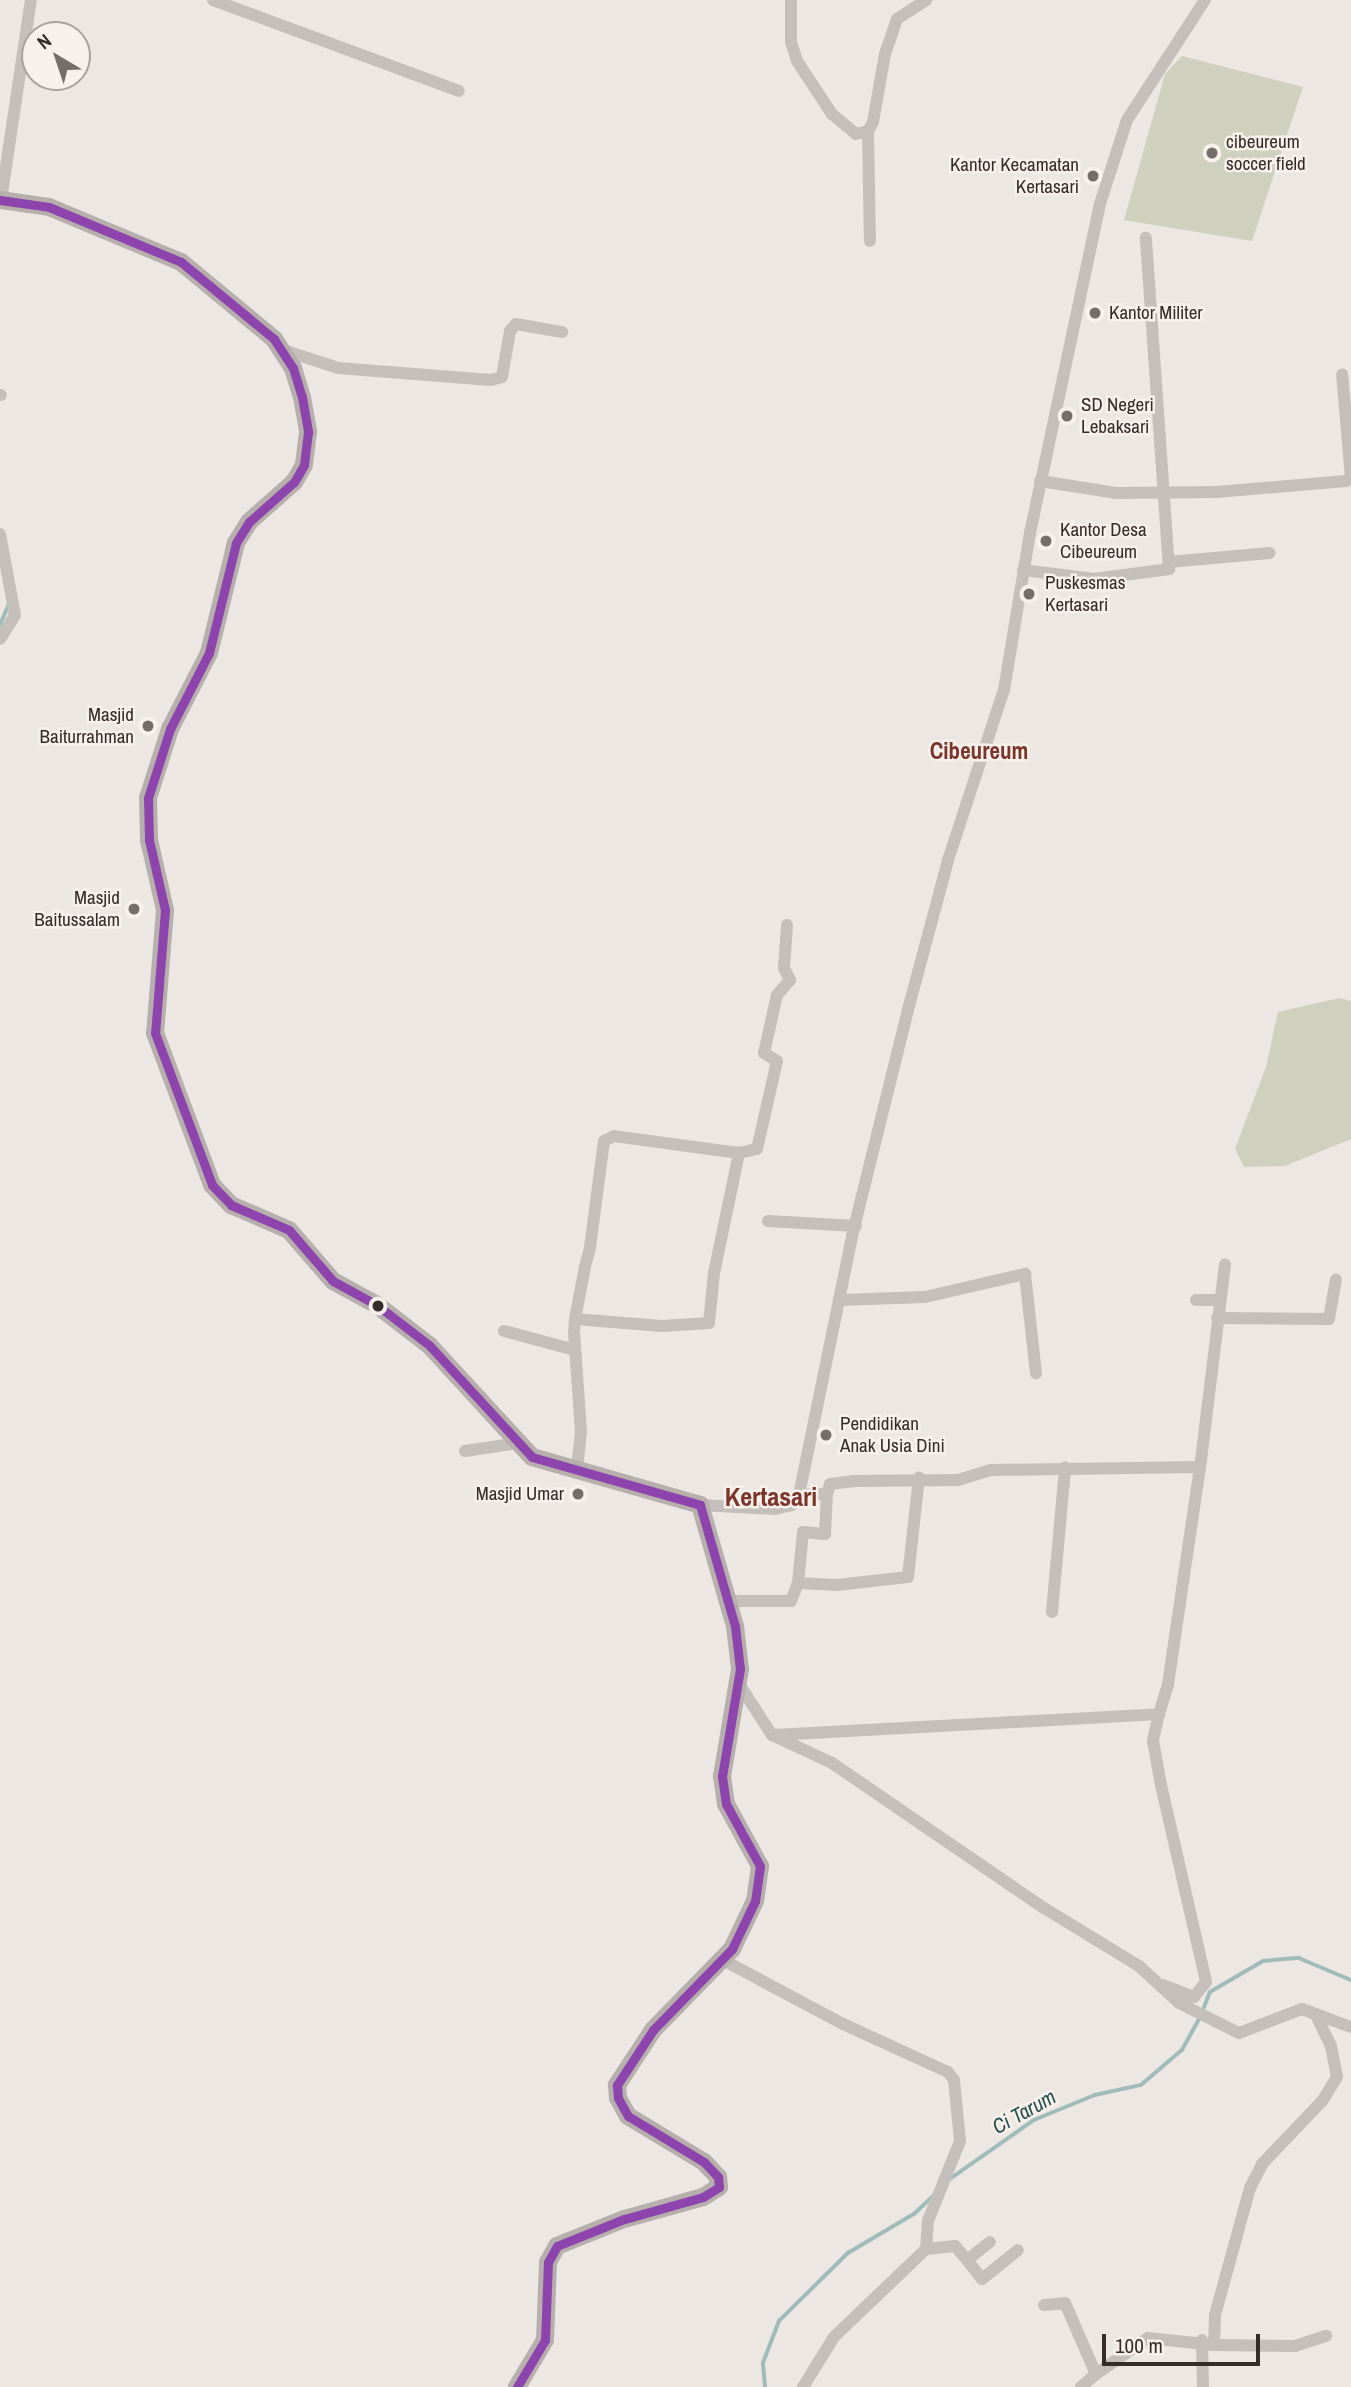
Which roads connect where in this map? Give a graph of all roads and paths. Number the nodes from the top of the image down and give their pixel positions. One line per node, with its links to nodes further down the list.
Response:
1 (32, 0): 8 (street)
2 (213, 0): 6 (street)
3 (791, 0): 7 (street)
4 (926, 0): 7 (street)
5 (1205, 0): 14 (street)
6 (459, 91)
7 (868, 131): 10 (street)
8 (0, 200): 12 (main road)
9 (1146, 238): 15 (street)
10 (870, 242)
11 (562, 332): 12 (street)
12 (283, 350): 35 (main road)
13 (1342, 374): 15 (street)
14 (1040, 481): 15 (street); 19 (street)
15 (1164, 491): 18 (street)
16 (0, 534): 20 (street)
17 (1270, 553): 18 (street)
18 (1169, 562): 19 (street)
19 (1023, 570): 24 (street)
20 (0, 639)
21 (787, 925): 22 (street)
22 (740, 1153): 31 (street); 31 (street)
23 (768, 1221): 24 (street)
24 (856, 1226): 27 (street)
25 (1225, 1264): 29 (street)
26 (1336, 1280): 30 (street)
27 (839, 1300): 34 (street); 42 (street)
28 (1196, 1300): 29 (street)
29 (1218, 1300): 30 (street)
30 (1217, 1318): 38 (street)
31 (575, 1319): 33 (street)
32 (504, 1331): 33 (street)
33 (575, 1350): 39 (street)
34 (1036, 1373)
35 (518, 1443): 36 (street); 39 (main road)
36 (465, 1451)
37 (1065, 1468): 38 (street); 40 (street); 46 (street)
38 (1198, 1468): 48 (street)
39 (577, 1470): 43 (main road)
40 (919, 1478): 41 (street); 44 (street)
41 (827, 1494): 42 (street); 44 (street)
42 (799, 1495): 43 (street)
43 (700, 1505): 45 (main road)
44 (798, 1583): 45 (street)
45 (729, 1601): 47 (main road)
46 (1052, 1612)
47 (739, 1684): 49 (street); 50 (main road)
48 (1159, 1714): 49 (street); 51 (street)
49 (772, 1735): 51 (street)
50 (723, 1961): 55 (street); 62 (main road)
51 (1156, 1982): 52 (street)
52 (1316, 2015): 53 (street); 60 (street)
53 (1351, 2027)
54 (990, 2242): 57 (street)
55 (926, 2249): 57 (street); 63 (street)
56 (1018, 2250): 57 (street)
57 (967, 2260)
58 (1044, 2305): 61 (street)
59 (1326, 2336): 60 (street)
60 (1208, 2343): 61 (street); 65 (street)
61 (1096, 2374): 64 (street)
62 (517, 2387)
63 (803, 2387)
64 (1081, 2387)
65 (1203, 2387)

